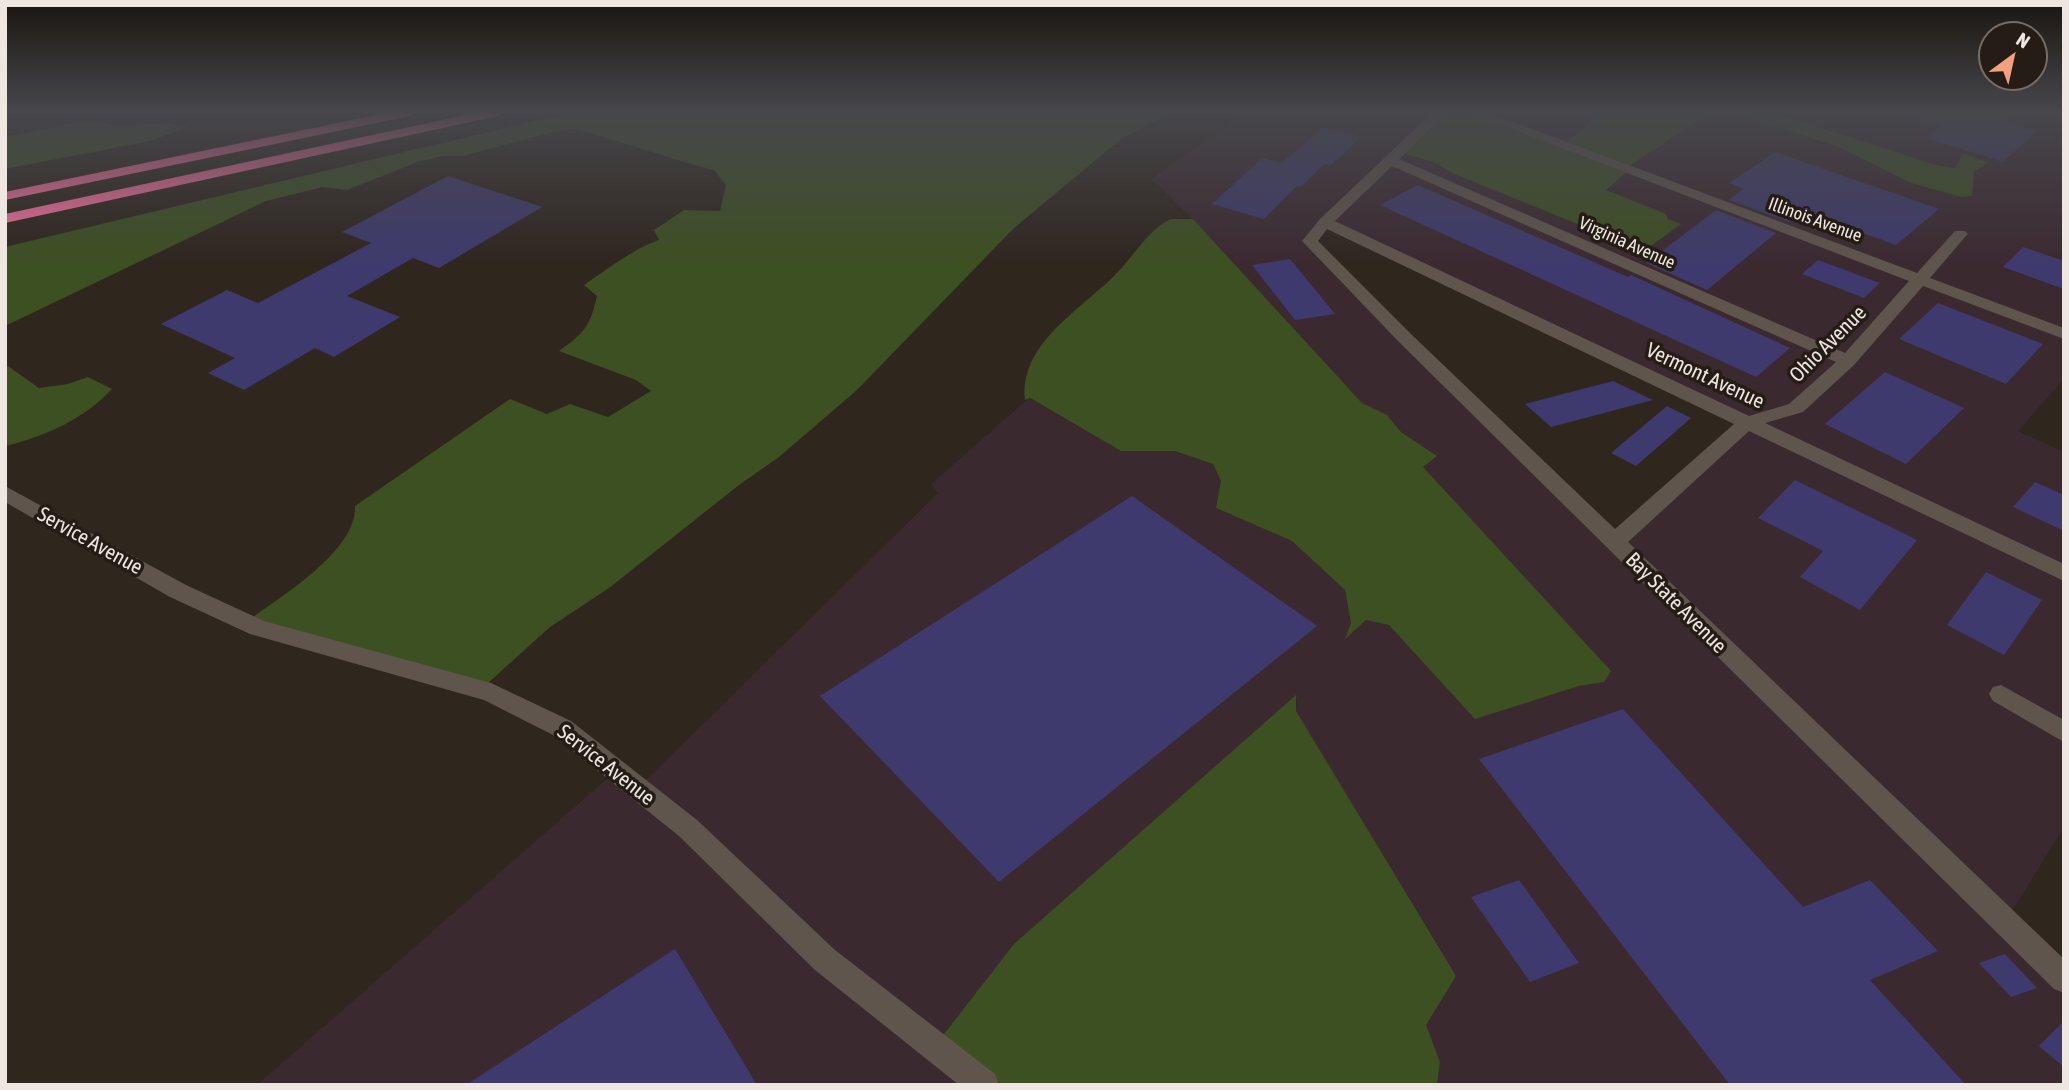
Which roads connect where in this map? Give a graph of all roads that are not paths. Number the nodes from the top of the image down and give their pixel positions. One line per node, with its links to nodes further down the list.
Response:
1 (165, 163): 6 (highway)
2 (264, 163): 7 (highway)
3 (1387, 163): 8 (street)
4 (1397, 163): 12 (street, Virginia Avenue)
5 (1610, 163): 10 (street, Illinois Avenue)
6 (5, 196)
7 (5, 219)
8 (1325, 222): 13 (street, Vermont Avenue); 15 (street, Bay State Avenue)
9 (1960, 234): 10 (street, Ohio Avenue)
10 (1922, 280): 11 (street, Illinois Avenue); 12 (street, Ohio Avenue)
11 (2064, 334)
12 (1848, 361): 13 (street, Ohio Avenue)
13 (1748, 422): 15 (street, Ohio Avenue); 16 (street, Vermont Avenue)
14 (5, 493): 20 (street, Service Avenue)
15 (1614, 542): 19 (street, Bay State Avenue)
16 (2064, 573)
17 (2001, 694): 18 (street)
18 (2064, 732)
19 (2064, 979)
20 (984, 1085)

